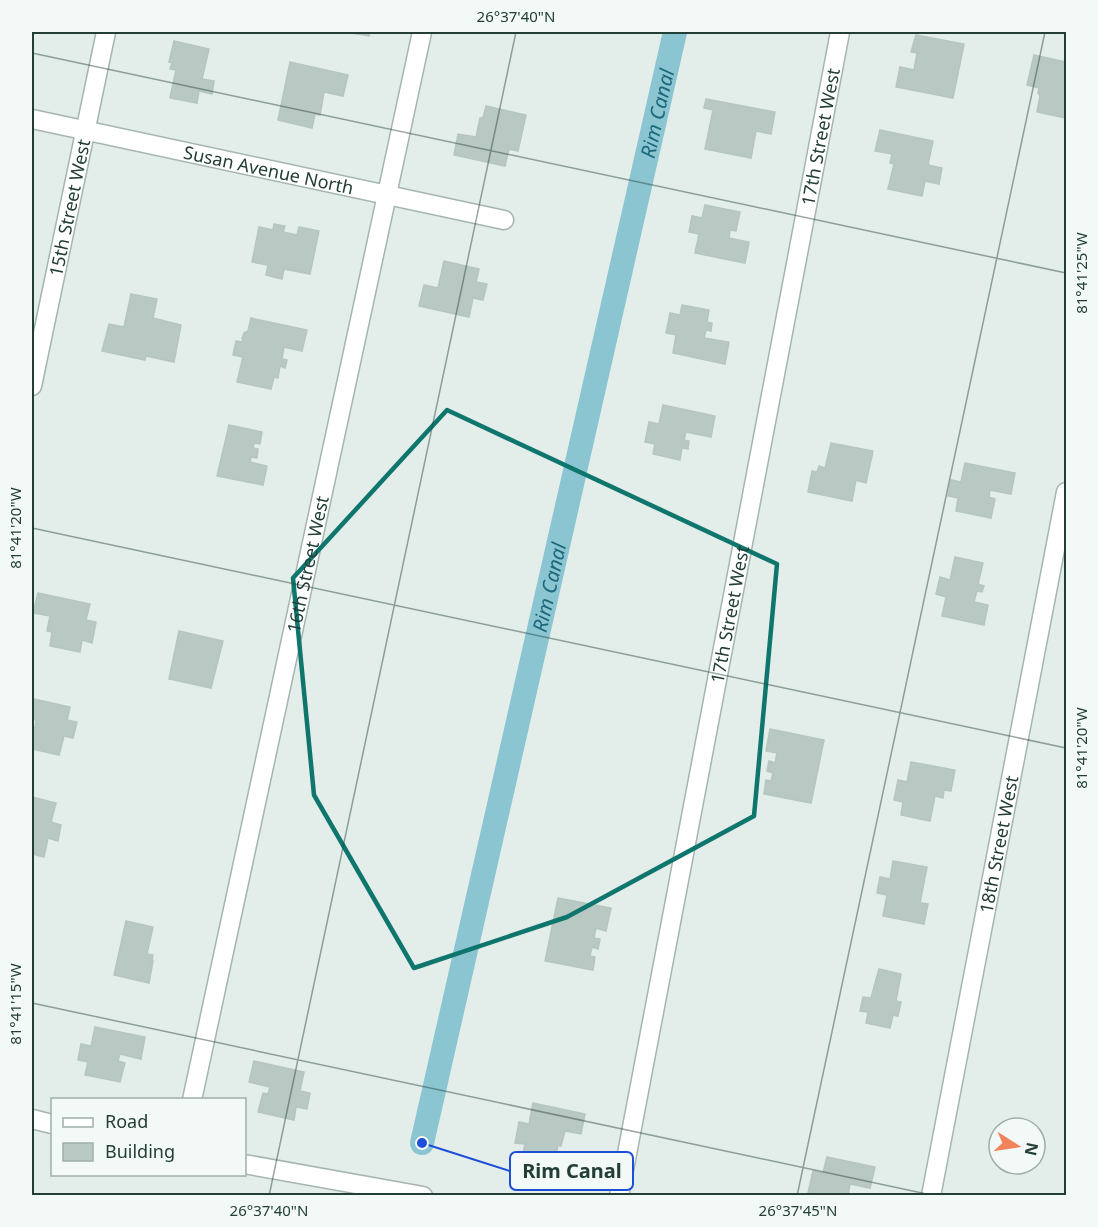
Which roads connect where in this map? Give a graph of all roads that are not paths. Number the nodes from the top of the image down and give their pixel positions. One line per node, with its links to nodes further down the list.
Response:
1 (106, 32): 5 (street, 15th Street West)
2 (422, 32): 6 (street, 16th Street West)
3 (840, 32): 15 (street, 17th Street West)
4 (32, 119): 5 (street, Susan Avenue North)
5 (86, 131): 6 (street, Susan Avenue North); 8 (street, 15th Street West)
6 (387, 196): 7 (street, Susan Avenue North); 10 (street, 16th Street West)
7 (504, 220)
8 (32, 386)
9 (1066, 492): 16 (street, 18th Street West)
10 (192, 1098)
11 (32, 1119): 12 (street)
12 (51, 1124)
13 (246, 1164): 14 (street)
14 (423, 1196)
15 (619, 1196)
16 (931, 1196)

